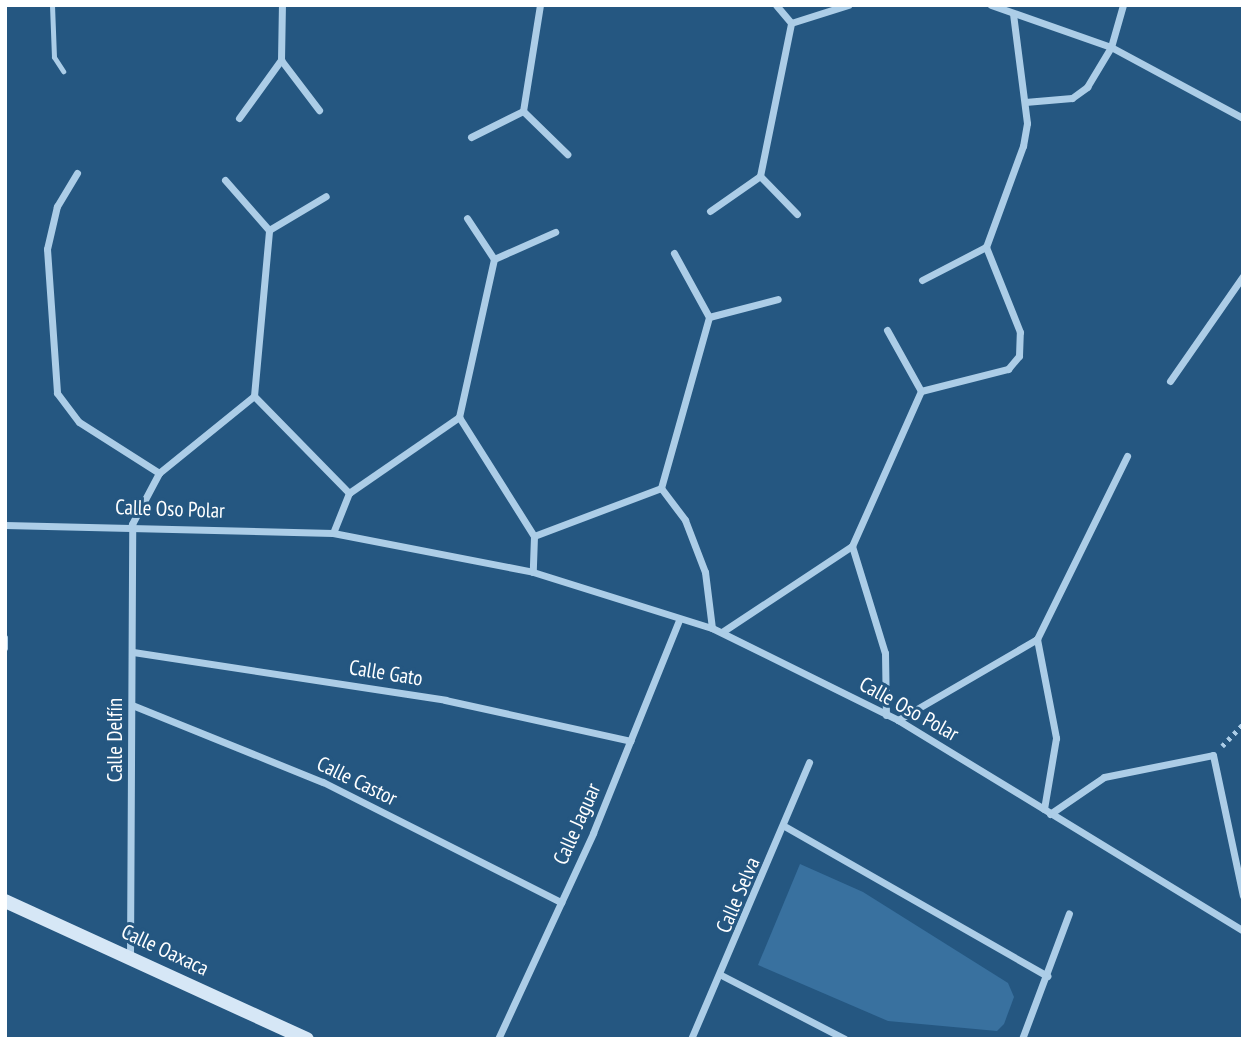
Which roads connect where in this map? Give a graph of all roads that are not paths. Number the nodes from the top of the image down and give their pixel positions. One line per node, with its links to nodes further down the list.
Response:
1 (52, 5): 12 (lane)
2 (282, 5): 11 (street)
3 (540, 5): 15 (street)
4 (776, 5): 9 (street)
5 (848, 5): 9 (street)
6 (991, 5): 8 (street)
7 (1123, 5): 10 (street)
8 (1013, 14): 10 (street); 13 (street)
9 (790, 23): 21 (street)
10 (1111, 47): 13 (street); 17 (street)
11 (281, 60): 14 (street); 16 (street)
12 (63, 71)
13 (1025, 102): 29 (street)
14 (319, 110)
15 (523, 111): 18 (street); 19 (street)
16 (239, 118)
17 (1243, 118)
18 (471, 137)
19 (567, 155)
20 (77, 173): 42 (street)
21 (760, 176): 24 (street); 25 (street)
22 (225, 180): 27 (street)
23 (326, 196): 27 (street)
24 (710, 211)
25 (797, 214)
26 (467, 218): 31 (street)
27 (270, 230): 39 (street)
28 (555, 232): 31 (street)
29 (986, 247): 33 (street); 38 (street)
30 (674, 253): 35 (street)
31 (494, 259): 40 (street)
32 (1243, 276): 37 (street)
33 (922, 280)
34 (778, 299): 35 (street)
35 (709, 317): 43 (street)
36 (887, 330): 38 (street)
37 (1170, 381)
38 (920, 391): 49 (street)
39 (254, 396): 42 (street); 44 (street)
40 (459, 418): 44 (street); 48 (street)
41 (1127, 456): 55 (street)
42 (159, 473): 45 (street)
43 (662, 488): 48 (street); 52 (street)
44 (349, 493): 47 (street)
45 (132, 524): 46 (street, Calle Oso Polar); 47 (street, Calle Oso Polar); 57 (street, Calle Delfín)
46 (5, 525)
47 (334, 533): 50 (street, Calle Oso Polar)
48 (534, 536): 50 (street)
49 (852, 546): 53 (street); 59 (street)
50 (533, 572): 51 (street, Calle Oso Polar)
51 (679, 620): 52 (street, Calle Oso Polar); 61 (street, Calle Jaguar)
52 (712, 628): 53 (street, Calle Oso Polar)
53 (722, 632): 59 (street, Calle Oso Polar)
54 (5, 637): 56 (lane)
55 (1037, 639): 60 (street); 63 (street)
56 (5, 648)
57 (133, 652): 58 (street, Calle Delfín); 61 (street, Calle Gato)
58 (132, 705): 67 (street, Calle Castor); 70 (street, Calle Delfín)
59 (887, 715): 60 (street, Calle Oso Polar)
60 (898, 720): 63 (street, Calle Oso Polar)
61 (631, 741): 67 (street, Calle Jaguar)
62 (809, 762): 64 (street, Calle Selva)
63 (1047, 811): 65 (street); 69 (street, Calle Oso Polar)
64 (786, 827): 71 (street, Calle Selva); 72 (street)
65 (1243, 895)
66 (5, 901): 70 (street, Calle Oaxaca)
67 (561, 902): 74 (street, Calle Jaguar)
68 (1069, 913): 72 (street)
69 (1243, 931)
70 (130, 956): 73 (street, Calle Oaxaca)
71 (723, 976): 75 (street, Calle Selva); 76 (street)
72 (1047, 976): 77 (street)
73 (307, 1039)
74 (498, 1039)
75 (691, 1039)
76 (845, 1039)
77 (1023, 1039)

